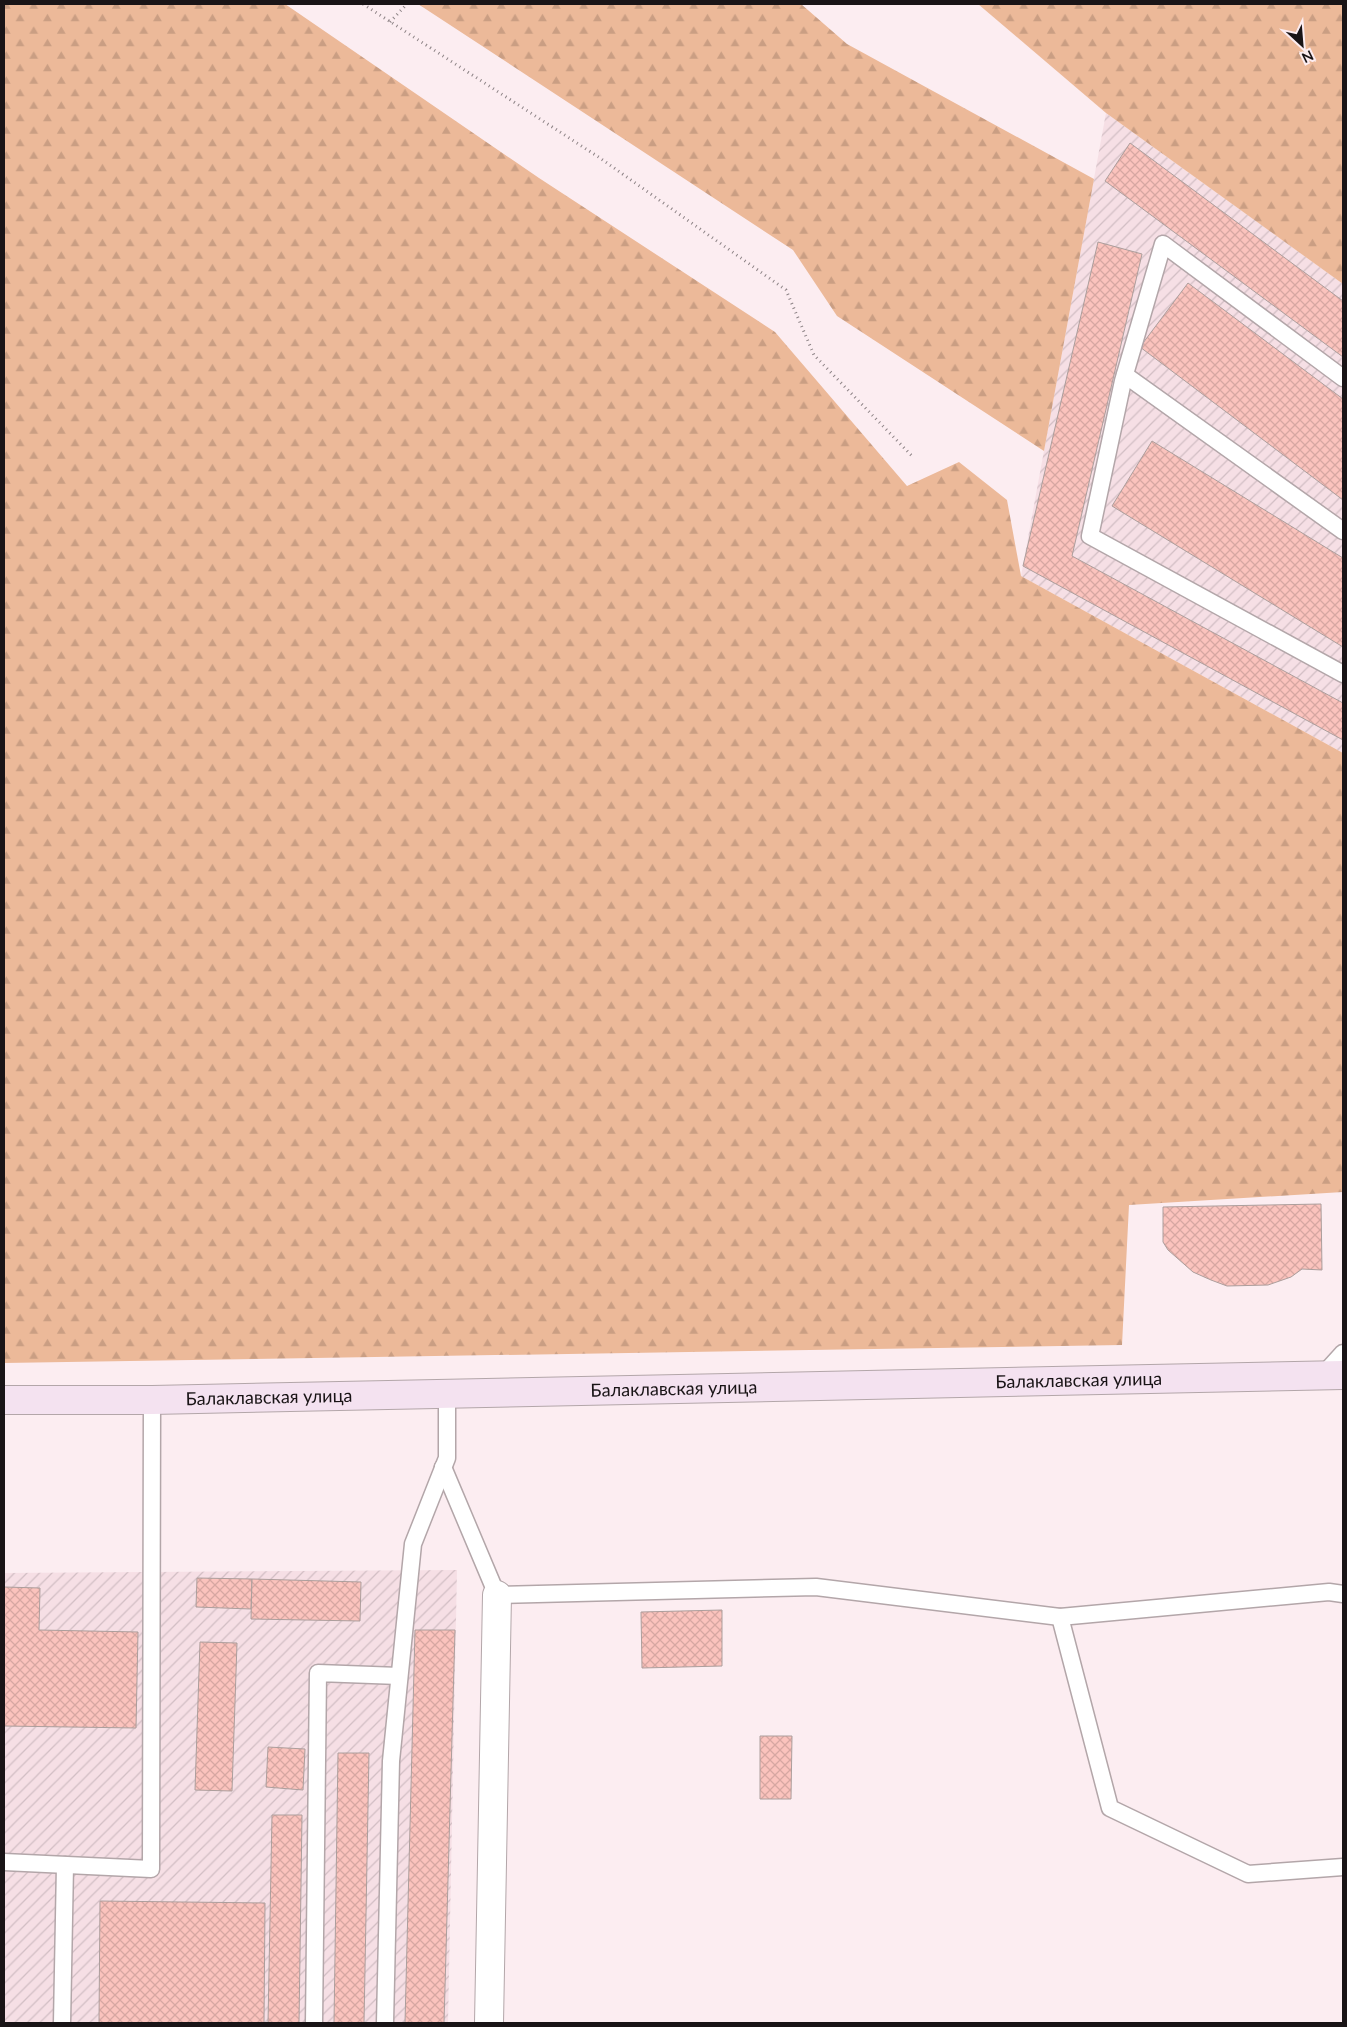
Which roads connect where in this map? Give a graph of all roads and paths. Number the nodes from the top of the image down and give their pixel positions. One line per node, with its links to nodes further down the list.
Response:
1 (363, 4): 3 (path)
2 (407, 4): 3 (path)
3 (390, 22): 6 (path)
4 (1125, 375): 5 (lane); 7 (lane); 8 (lane)
5 (1343, 378)
6 (913, 457)
7 (1343, 531)
8 (1343, 674)
9 (1343, 1353): 10 (lane)
10 (1333, 1375): 11 (main road, Балаклавская улица)
11 (447, 1393): 13 (main road, Балаклавская улица); 14 (lane)
12 (4, 1400): 13 (main road, Балаклавская улица)
13 (152, 1400): 20 (lane)
14 (443, 1467): 16 (lane); 18 (lane)
15 (1343, 1594): 17 (lane)
16 (497, 1595): 17 (lane); 25 (street)
17 (1060, 1617): 21 (lane)
18 (399, 1676): 23 (lane); 24 (lane)
19 (4, 1862): 20 (lane)
20 (66, 1865): 22 (lane)
21 (1343, 1867)
22 (62, 2023)
23 (314, 2023)
24 (385, 2023)
25 (489, 2023)

